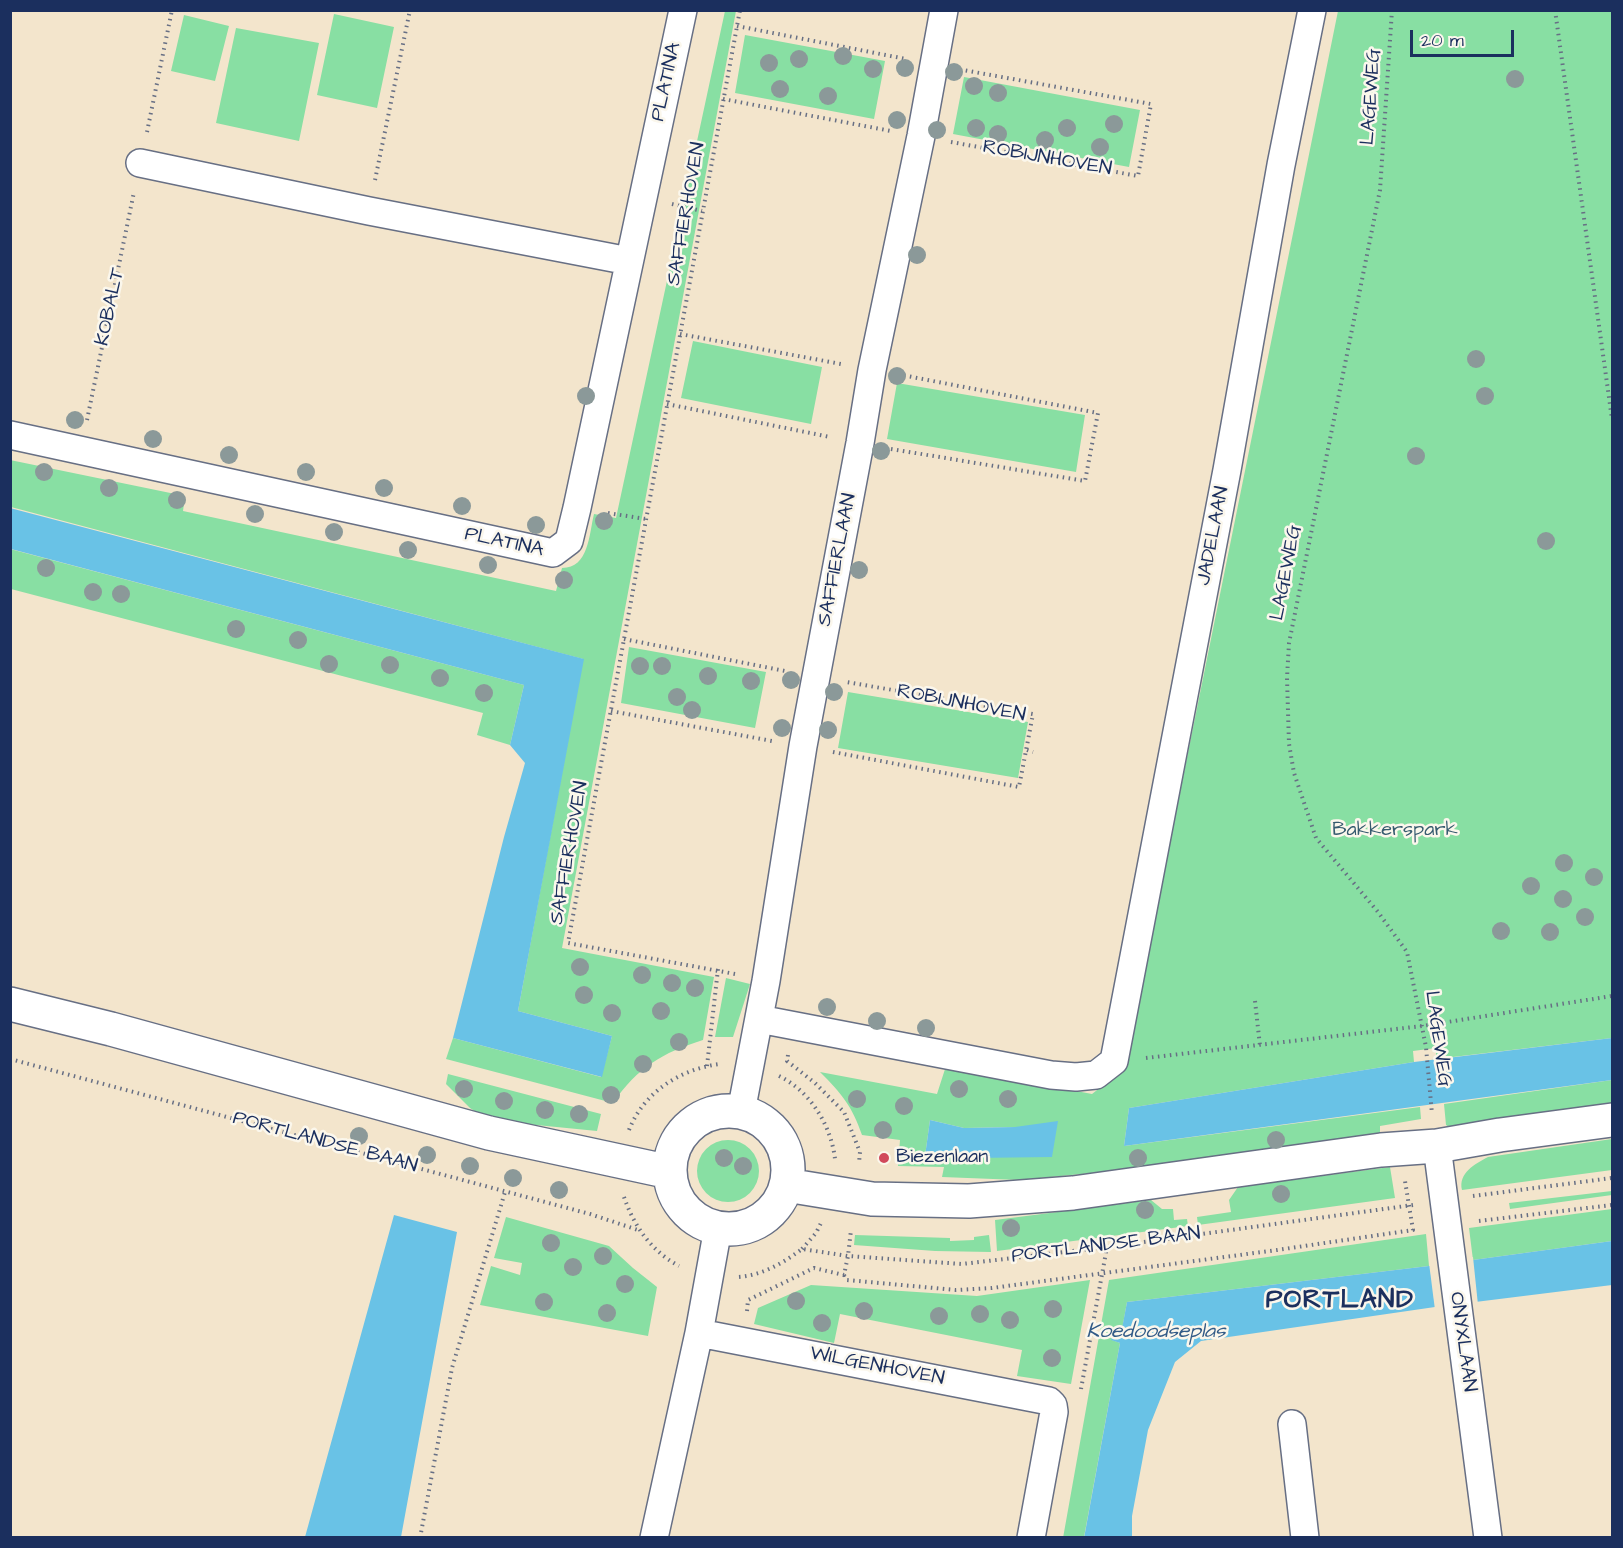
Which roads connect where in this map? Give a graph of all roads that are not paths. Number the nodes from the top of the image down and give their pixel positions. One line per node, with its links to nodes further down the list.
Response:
1 (682, 10): 5 (street, PLATINA)
2 (944, 10): 8 (street, SAFFIERLAAN)
3 (1312, 10): 8 (street, JADELAAN)
4 (140, 163): 5 (street)
5 (629, 261): 6 (street, PLATINA)
6 (10, 435)
7 (10, 1004): 12 (street)
8 (759, 1019): 9 (street, SAFFIERLAAN)
9 (741, 1112): 12 (street); 13 (street)
10 (1612, 1120): 11 (street)
11 (1437, 1146): 13 (street); 20 (street, ONYXLAAN)
12 (670, 1172): 14 (street)
13 (786, 1185): 14 (street)
14 (718, 1228): 15 (street)
15 (699, 1333): 17 (street); 18 (street, WILGENHOVEN)
16 (1292, 1424): 19 (street)
17 (654, 1538)
18 (1031, 1538)
19 (1305, 1538)
20 (1488, 1538)

